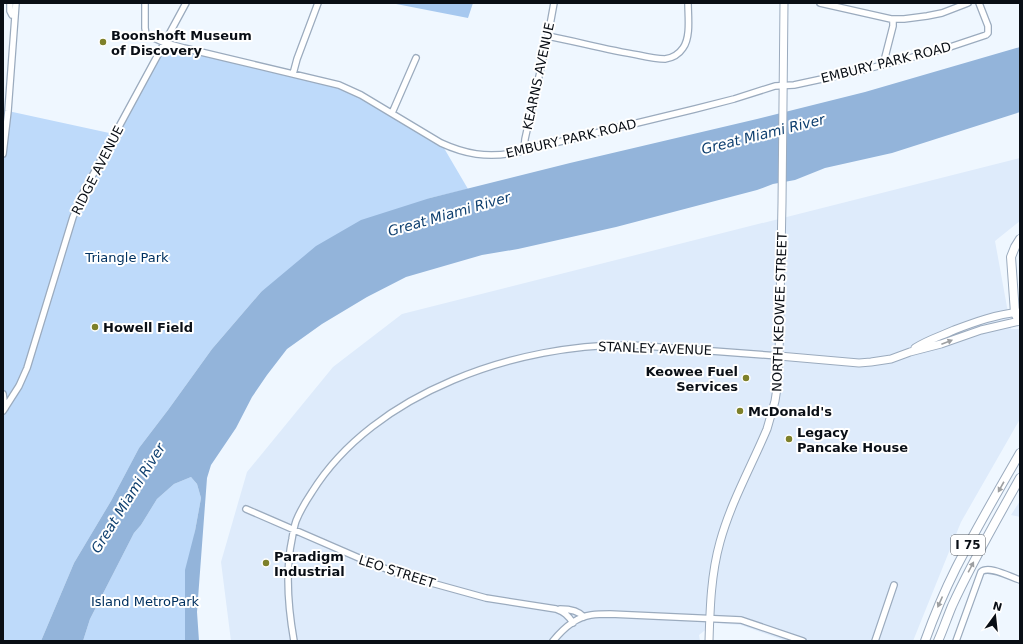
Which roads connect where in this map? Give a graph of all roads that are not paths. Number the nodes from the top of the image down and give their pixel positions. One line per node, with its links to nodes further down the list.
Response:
1 (10, 3): 12 (street)
2 (14, 3): 12 (street); 14 (street)
3 (145, 3): 16 (street, EMBURY PARK ROAD)
4 (186, 3): 16 (street, RIDGE AVENUE)
5 (318, 3): 19 (street)
6 (554, 3): 15 (street, KEARNS AVENUE)
7 (688, 3): 15 (street)
8 (784, 3): 20 (main road, NORTH KEOWEE STREET)
9 (820, 3): 13 (street)
10 (968, 3): 13 (street)
11 (979, 3): 18 (street, EMBURY PARK ROAD)
12 (12, 15): 14 (street)
13 (893, 19): 18 (street)
14 (13, 36): 23 (street)
15 (548, 36): 22 (street, KEARNS AVENUE)
16 (165, 43): 19 (street, EMBURY PARK ROAD); 29 (street, RIDGE AVENUE)
17 (416, 58): 21 (street)
18 (883, 64): 20 (street, EMBURY PARK ROAD)
19 (293, 74): 21 (street, EMBURY PARK ROAD)
20 (784, 85): 22 (street, EMBURY PARK ROAD); 27 (main road, NORTH KEOWEE STREET)
21 (392, 114): 22 (street, EMBURY PARK ROAD)
22 (524, 150)
23 (3, 154)
24 (1020, 239): 26 (highway)
25 (1020, 248): 26 (highway)
26 (1019, 315): 27 (main road, STANLEY AVENUE)
27 (779, 356): 33 (street, STANLEY AVENUE); 38 (main road, NORTH KEOWEE STREET)
28 (3, 394): 29 (street)
29 (4, 410)
30 (1020, 453): 45 (highway, I 75, one-way to 45)
31 (1020, 478): 46 (highway, I 75, one-way to 31)
32 (246, 510): 33 (street, LEO STREET)
33 (294, 531): 36 (street, LEO STREET); 40 (street, STANLEY AVENUE)
34 (1020, 580): 47 (street)
35 (894, 585): 44 (street)
36 (556, 609): 37 (street, LEO STREET); 39 (street, LEO STREET)
37 (584, 617): 38 (street); 39 (street)
38 (709, 619): 42 (main road, NORTH KEOWEE STREET); 43 (street)
39 (573, 623): 41 (street)
40 (294, 641)
41 (553, 641)
42 (709, 641)
43 (803, 641)
44 (875, 641)
45 (925, 641)
46 (938, 641)
47 (956, 641)

